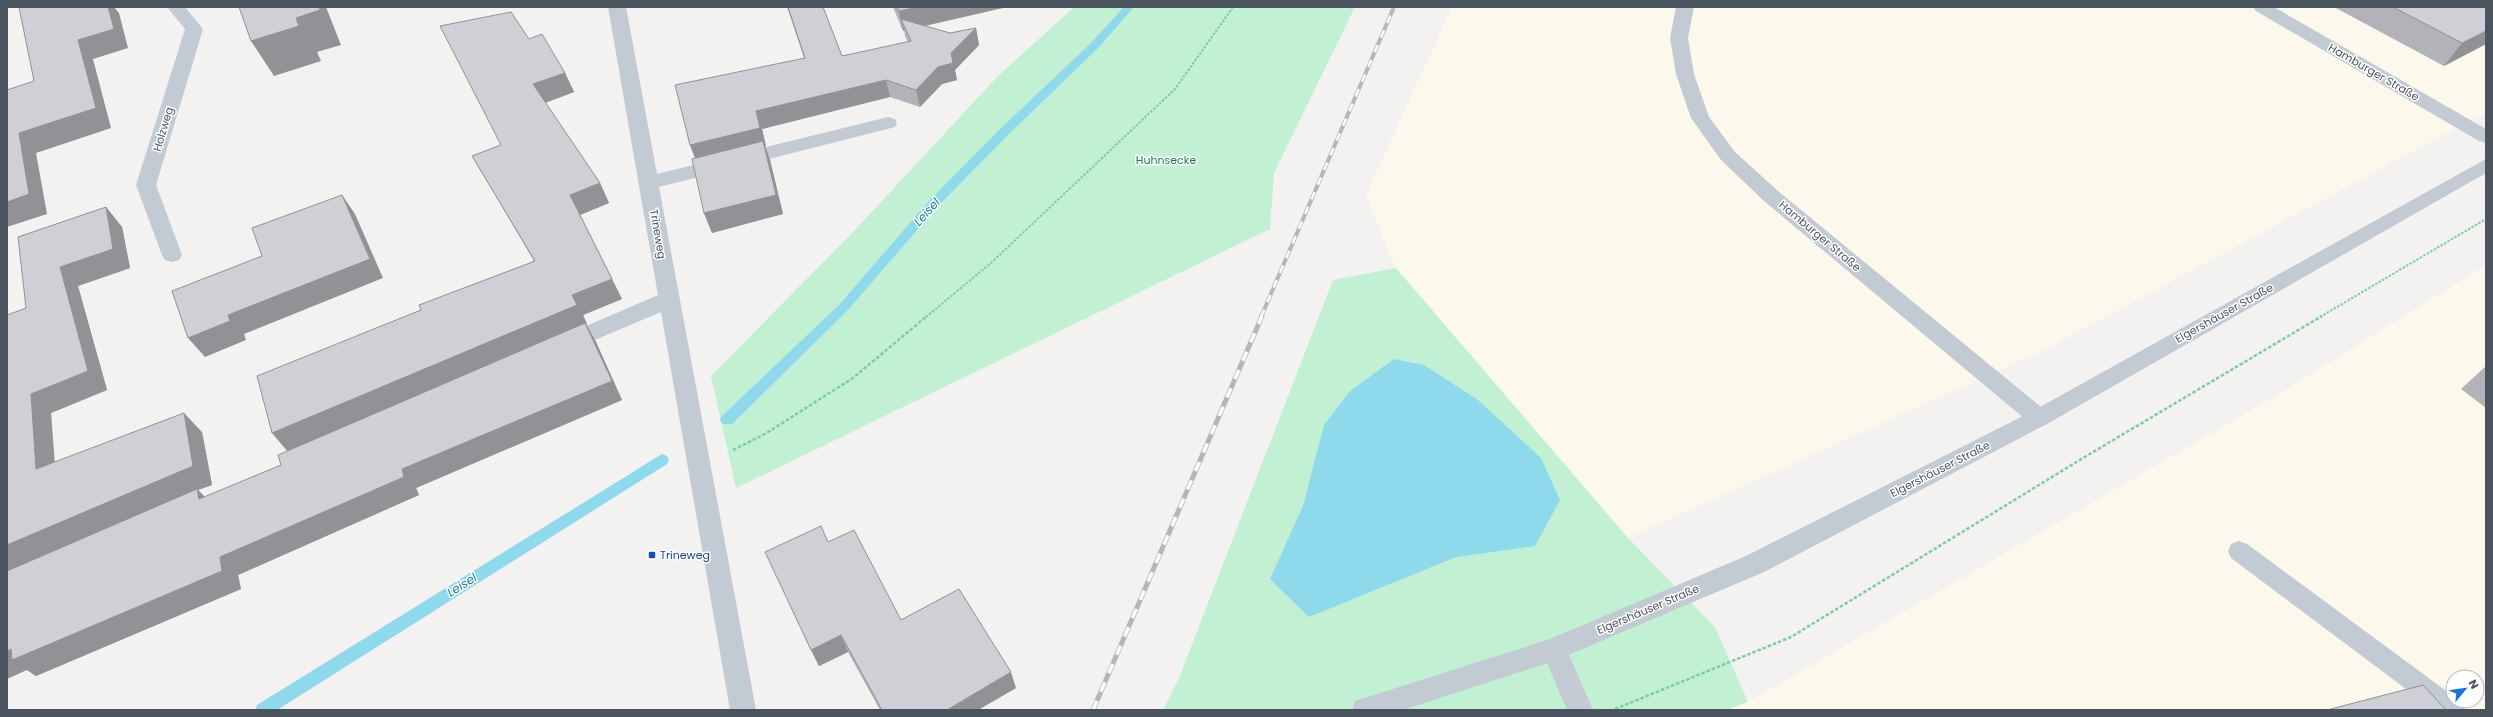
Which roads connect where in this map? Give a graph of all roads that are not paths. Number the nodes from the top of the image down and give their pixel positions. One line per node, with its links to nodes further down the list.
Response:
1 (176, 7): 9 (street, Holzweg)
2 (617, 7): 8 (street, Trineweg)
3 (1685, 7): 12 (street, Hamburger Straße)
4 (2262, 7): 6 (street, Hamburger Straße)
5 (888, 123): 8 (street)
6 (2486, 137)
7 (2486, 165): 12 (street, Elgershäuser Straße)
8 (648, 183): 10 (street, Trineweg)
9 (172, 255)
10 (670, 299): 11 (street); 15 (street, Trineweg)
11 (546, 353)
12 (2039, 418): 14 (street, Elgershäuser Straße)
13 (2239, 551): 18 (lane)
14 (1554, 649): 16 (street, Elgershäuser Straße); 17 (street)
15 (743, 710)
16 (1365, 710)
17 (1580, 710)
18 (2453, 710)

